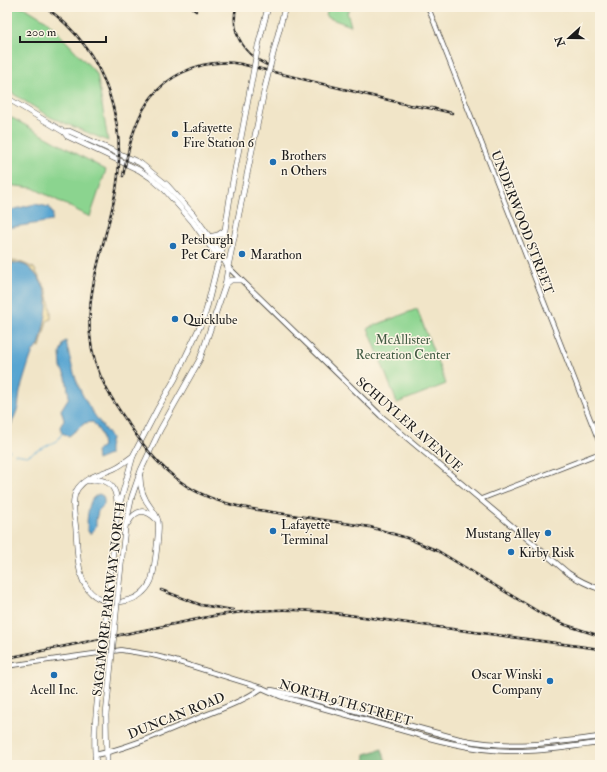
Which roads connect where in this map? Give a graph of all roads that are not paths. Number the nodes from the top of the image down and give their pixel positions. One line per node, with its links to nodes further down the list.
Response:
1 (268, 7): 6 (main road, SAGAMORE PARKWAY NORTH, bridge)
2 (285, 7): 9 (main road, SAGAMORE PARKWAY NORTH, bridge)
3 (428, 7): 12 (street, UNDERWOOD STREET)
4 (7, 98): 5 (main road, SCHUYLER AVENUE)
5 (64, 132): 7 (main road, SCHUYLER AVENUE); 8 (main road, SCHUYLER AVENUE)
6 (224, 232): 7 (main road); 8 (main road, SAGAMORE PARKWAY NORTH)
7 (209, 237): 8 (main road, SCHUYLER AVENUE)
8 (221, 257): 9 (main road, SCHUYLER AVENUE); 14 (main road, SAGAMORE PARKWAY NORTH)
9 (228, 267): 10 (main road, SCHUYLER AVENUE); 11 (main road, SAGAMORE PARKWAY NORTH)
10 (240, 280): 11 (main road); 17 (main road, SCHUYLER AVENUE)
11 (224, 286): 15 (main road, SAGAMORE PARKWAY NORTH)
12 (600, 444)
13 (600, 453): 17 (street)
14 (133, 456): 16 (main road); 18 (main road, SAGAMORE PARKWAY NORTH)
15 (141, 470): 19 (main road); 20 (main road, SAGAMORE PARKWAY NORTH)
16 (83, 482): 18 (main road); 19 (main road)
17 (481, 499): 21 (main road, SCHUYLER AVENUE)
18 (117, 513): 27 (main road, SAGAMORE PARKWAY NORTH, bridge)
19 (158, 521): 20 (main road)
20 (126, 528): 26 (main road, SAGAMORE PARKWAY NORTH, bridge)
21 (600, 589)
22 (7, 666): 23 (street)
23 (262, 688): 24 (main road, NORTH 9TH STREET); 25 (main road, NORTH 9TH STREET); 26 (main road, DUNCAN ROAD)
24 (600, 737)
25 (600, 743)
26 (106, 753): 27 (main road, DUNCAN ROAD); 29 (main road, SAGAMORE PARKWAY NORTH)
27 (95, 755): 28 (main road, SAGAMORE PARKWAY NORTH)
28 (96, 765)
29 (107, 765)

